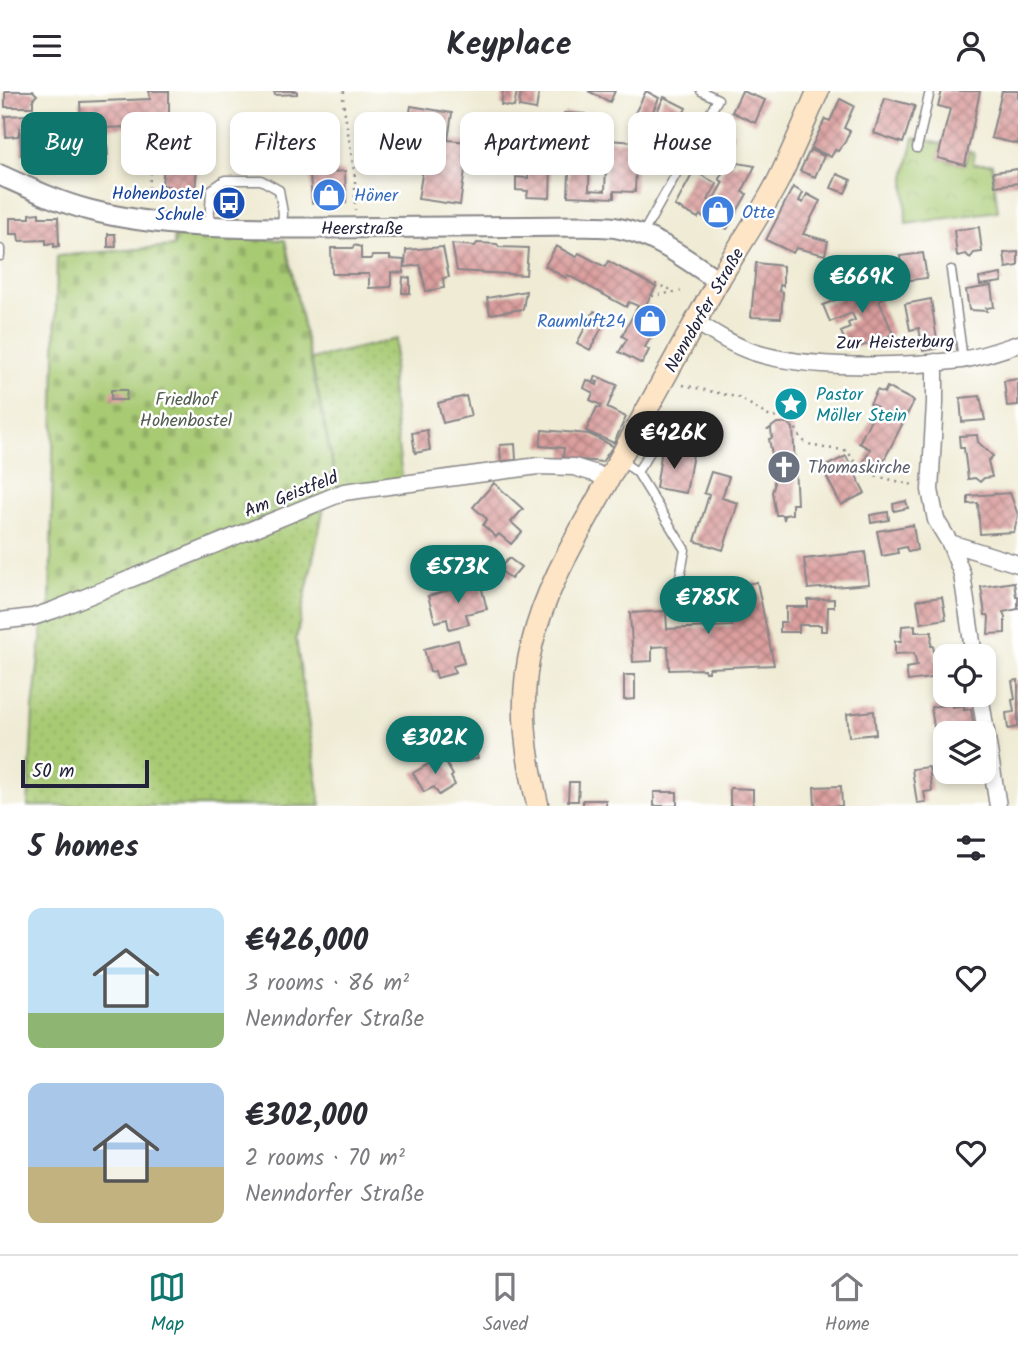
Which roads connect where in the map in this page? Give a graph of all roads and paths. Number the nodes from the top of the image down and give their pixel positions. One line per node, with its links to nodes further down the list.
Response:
1 (344, 91): 9 (path)
2 (701, 91): 12 (lane)
3 (818, 91): 16 (main road, Nenndorfer Straße)
4 (930, 91): 5 (lane)
5 (917, 148)
6 (0, 175): 10 (street, Heerstraße)
7 (150, 175): 8 (path)
8 (146, 207)
9 (355, 217)
10 (209, 226): 11 (street, Heerstraße); 11 (lane)
11 (282, 228): 12 (street, Heerstraße)
12 (642, 235): 16 (street, Heerstraße)
13 (0, 249): 14 (lane)
14 (0, 256)
15 (951, 269): 23 (lane)
16 (719, 281): 21 (main road, Nenndorfer Straße)
17 (655, 284): 19 (path)
18 (681, 291): 19 (path)
19 (671, 294): 20 (path)
20 (652, 296)
21 (696, 322): 24 (street, Zur Heisterburg); 27 (main road, Nenndorfer Straße)
22 (1018, 344): 23 (street, Zur Heisterburg)
23 (964, 360): 24 (street, Zur Heisterburg)
24 (935, 362): 29 (street)
25 (682, 385): 29 (path)
26 (678, 421): 27 (lane)
27 (628, 466): 28 (main road, Nenndorfer Straße); 32 (lane)
28 (608, 481): 33 (street, Am Geistfeld); 36 (main road, Nenndorfer Straße)
29 (930, 490): 30 (street)
30 (950, 543): 31 (street); 34 (street)
31 (1018, 564)
32 (677, 594)
33 (0, 621)
34 (972, 644)
35 (982, 707): 37 (street)
36 (538, 806)
37 (998, 806)

